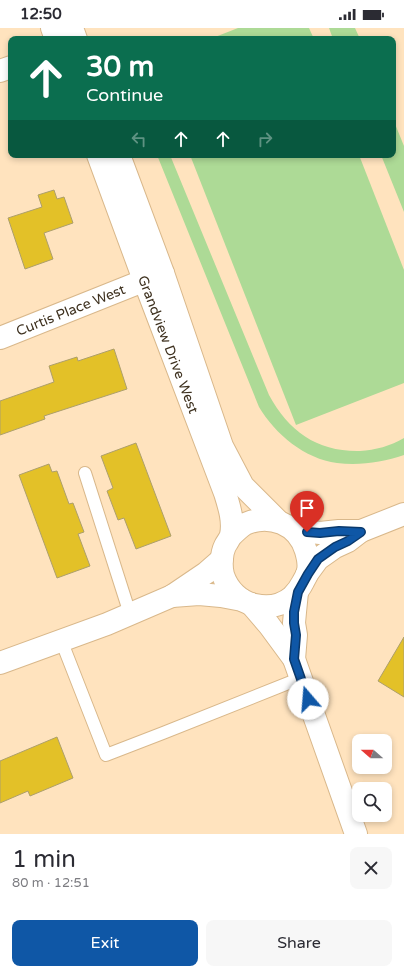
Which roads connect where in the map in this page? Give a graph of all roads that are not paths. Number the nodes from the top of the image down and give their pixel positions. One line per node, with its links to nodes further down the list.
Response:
1 (99, 158): 3 (street, Grandview Drive West)
2 (120, 158): 3 (street, Grandview Drive West)
3 (154, 276): 4 (street, Curtis Place West); 7 (street, Grandview Drive West); 9 (street, Grandview Drive West)
4 (0, 338)
5 (85, 473): 14 (lane)
6 (404, 514): 8 (street)
7 (286, 526): 8 (street); 9 (street); 11 (street)
8 (361, 532): 11 (street)
9 (231, 536): 10 (street)
10 (222, 559): 12 (street); 13 (street)
11 (302, 583): 13 (street); 17 (street)
12 (172, 596): 13 (street); 14 (street)
13 (246, 602): 17 (street)
14 (130, 614): 15 (street)
15 (61, 640): 16 (street); 17 (lane)
16 (0, 663)
17 (297, 669): 18 (street)
18 (356, 834)

